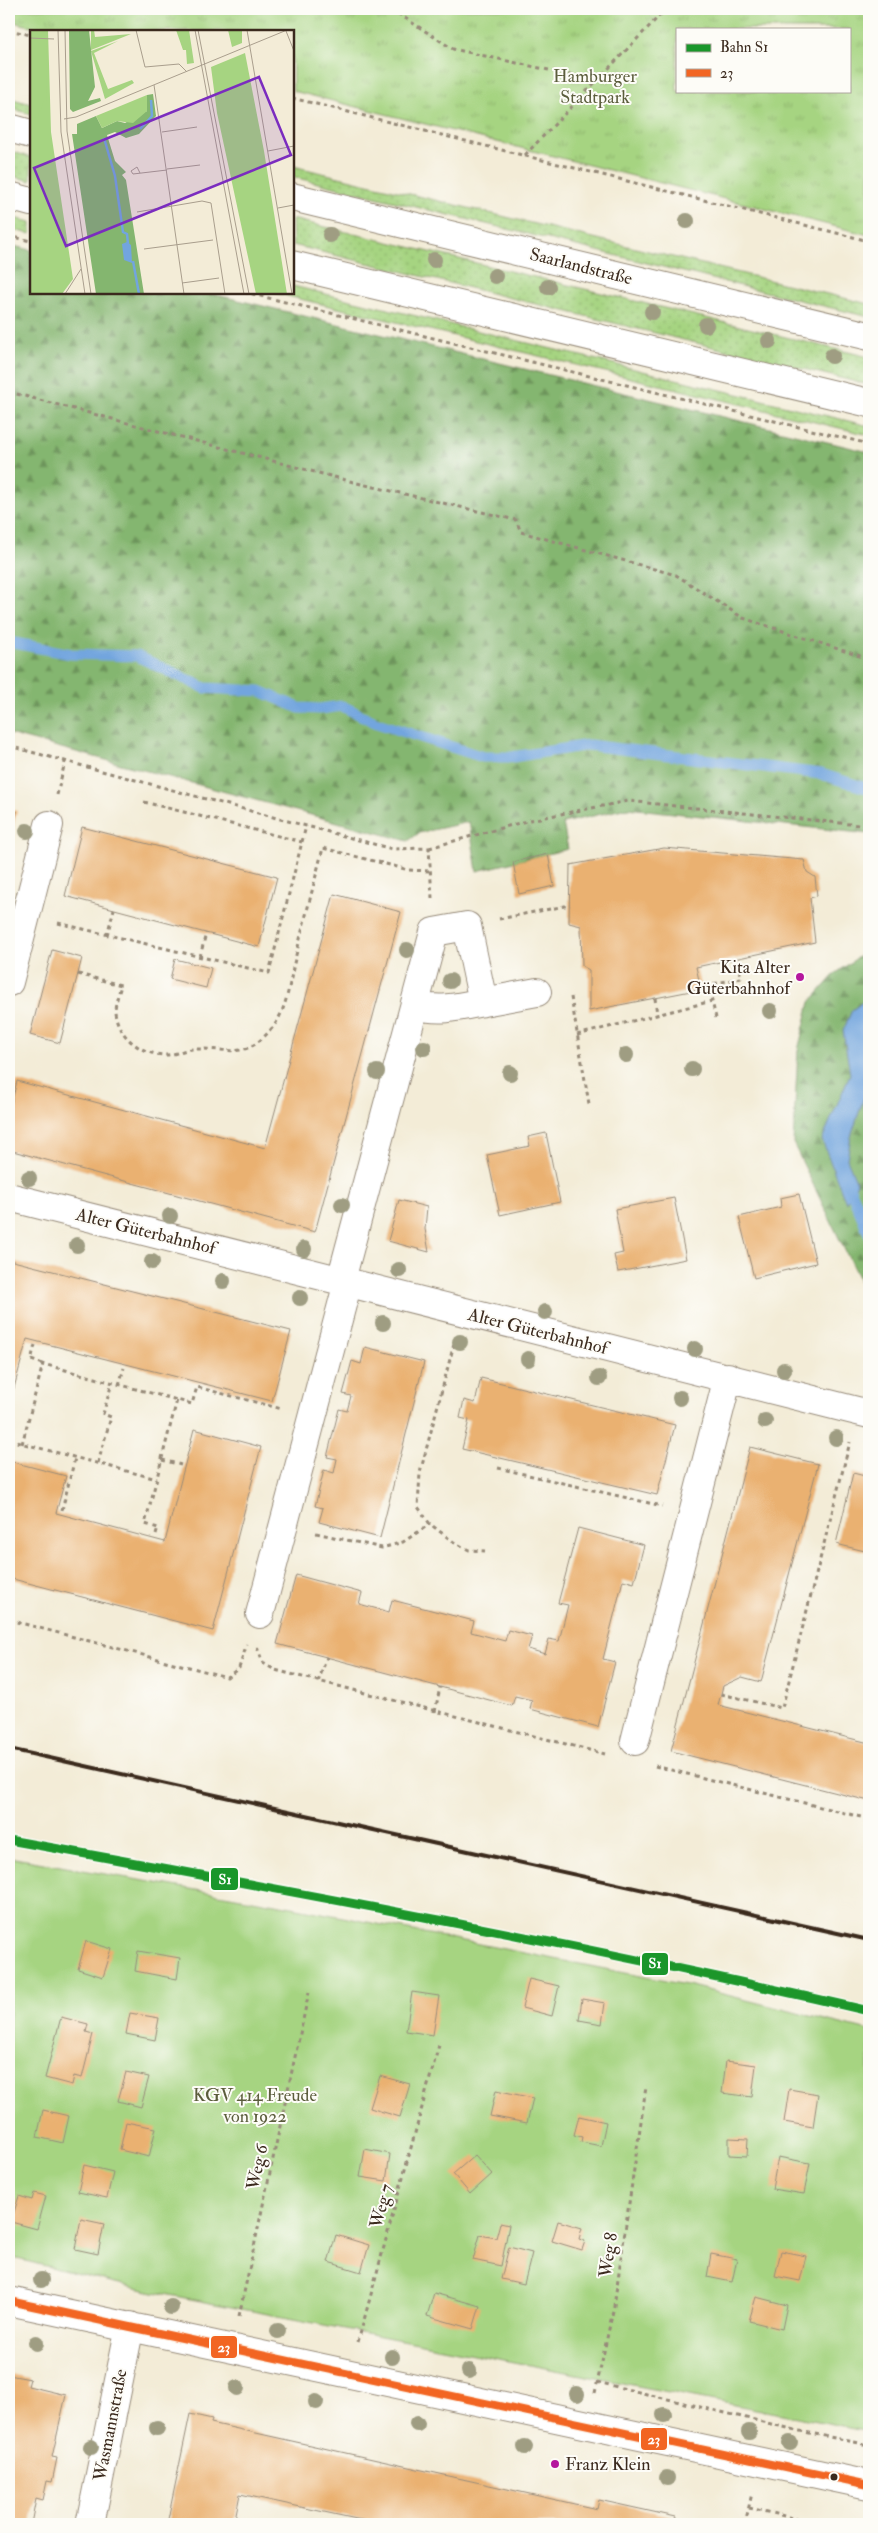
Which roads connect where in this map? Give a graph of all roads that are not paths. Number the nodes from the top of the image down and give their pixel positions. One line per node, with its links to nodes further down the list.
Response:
1 (9, 128): 2 (street)
2 (30, 134)
3 (9, 196): 5 (street)
4 (294, 197): 7 (street, Saarlandstraße)
5 (30, 202)
6 (294, 264): 8 (street)
7 (869, 336)
8 (869, 403)
9 (49, 825): 10 (street)
10 (9, 982)
11 (537, 992): 12 (street)
12 (483, 1002): 13 (street); 13 (street)
13 (415, 1006): 15 (street)
14 (9, 1197): 15 (street, Alter Güterbahnhof)
15 (344, 1281): 16 (street, Alter Güterbahnhof); 18 (street)
16 (728, 1377): 17 (street, Alter Güterbahnhof); 19 (street)
17 (869, 1414)
18 (260, 1614)
19 (633, 1750)
20 (9, 2300): 21 (street)
21 (130, 2326): 22 (street); 23 (street, Wasmannstraße)
22 (869, 2485)
23 (90, 2524)

